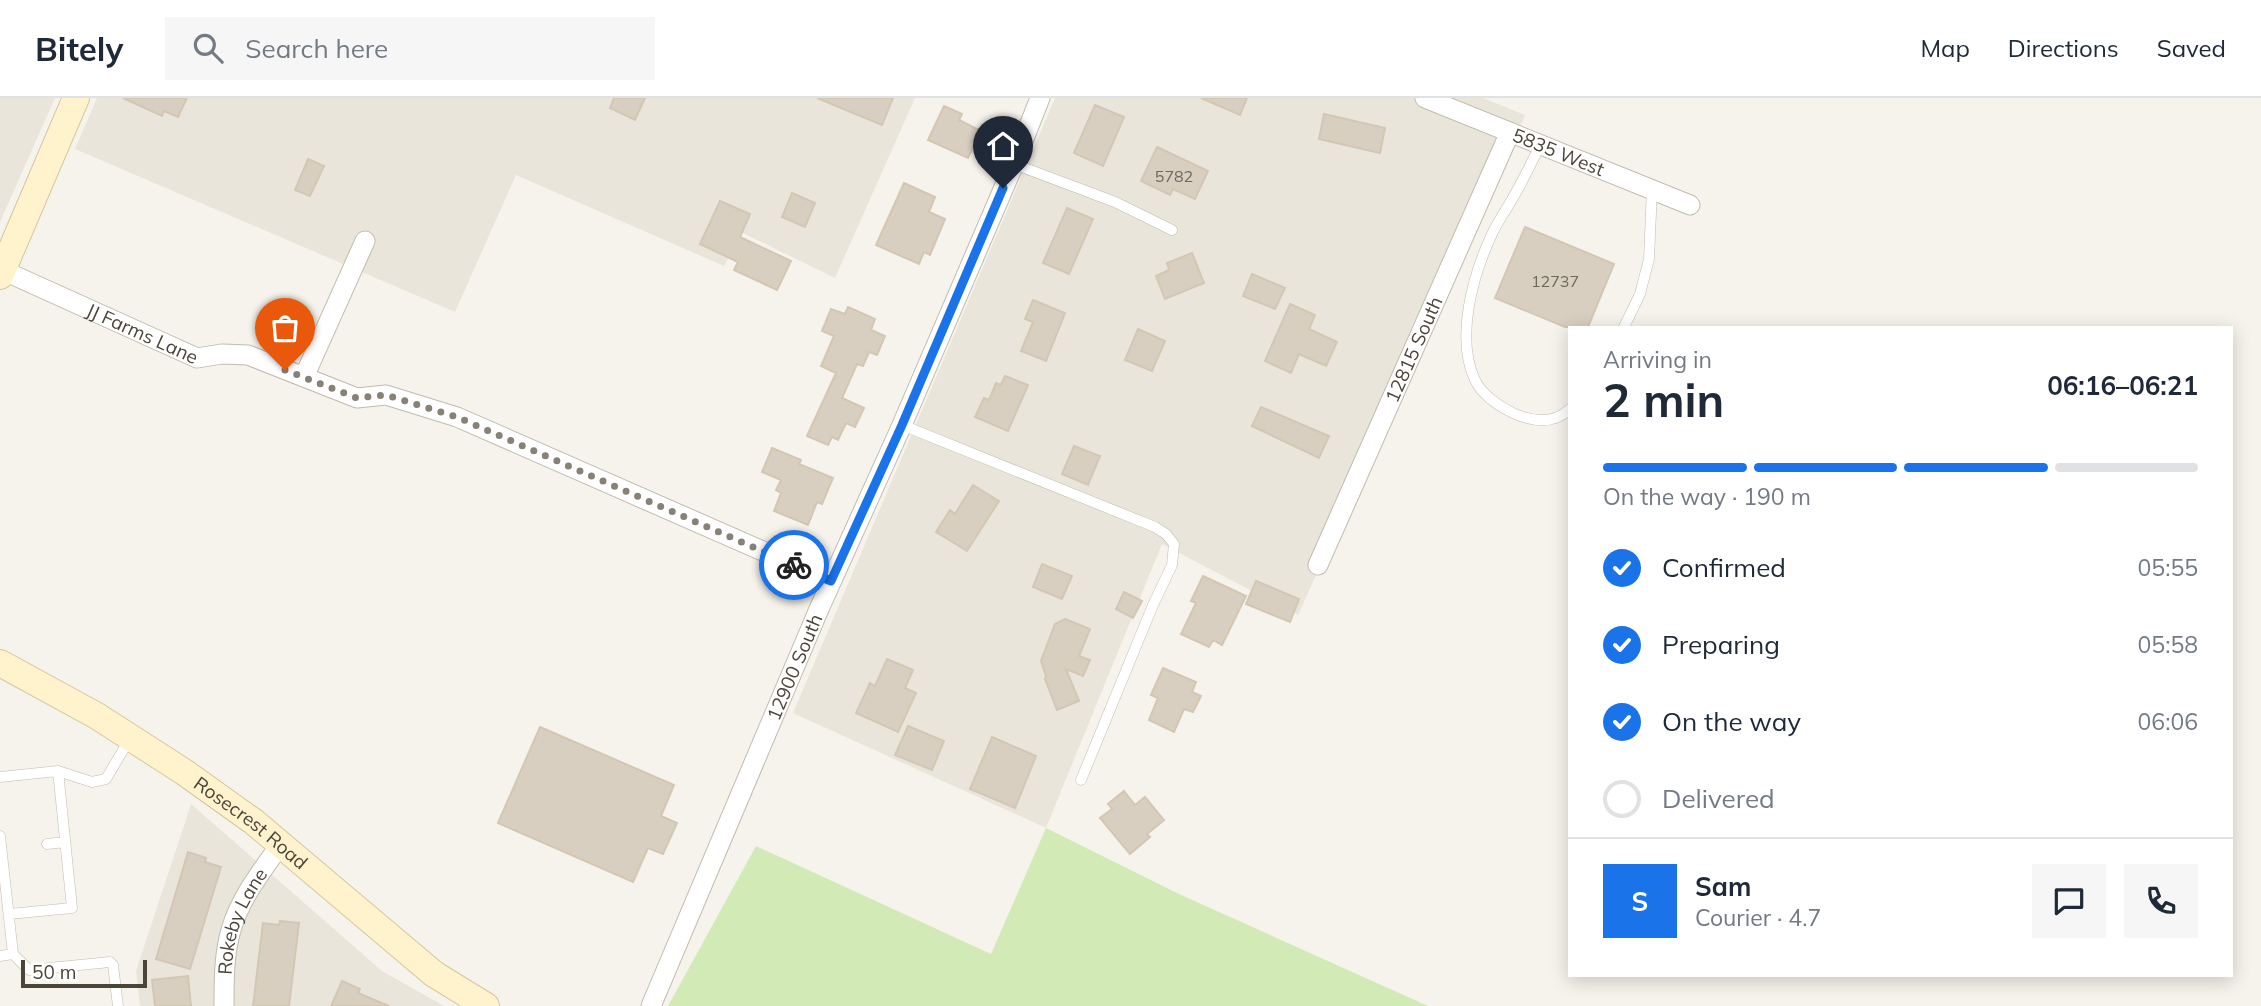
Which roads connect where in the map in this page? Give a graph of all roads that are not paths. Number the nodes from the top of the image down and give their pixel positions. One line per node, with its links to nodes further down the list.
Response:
1 (76, 98): 11 (main road)
2 (1424, 98): 4 (street, 5835 West)
3 (1038, 99): 6 (street, 12900 South)
4 (1510, 132): 5 (street, 5835 West); 16 (street, 12815 South)
5 (1541, 144): 7 (street, 5835 West); 14 (lane)
6 (1014, 164): 9 (lane); 15 (street, 12900 South)
7 (1652, 188): 8 (street, 5835 West); 12 (lane)
8 (1690, 205)
9 (1172, 230)
10 (365, 241): 13 (street)
11 (1, 273): 13 (street, JJ Farms Lane)
12 (1624, 326)
13 (304, 377): 17 (street, JJ Farms Lane)
14 (1568, 411)
15 (902, 425): 17 (street, 12900 South); 22 (lane)
16 (1318, 565)
17 (831, 581): 35 (street, 12900 South)
18 (0, 663): 19 (main road, Rosecrest Road)
19 (131, 738): 20 (lane); 26 (main road, Rosecrest Road)
20 (58, 771): 21 (lane); 24 (lane)
21 (0, 777)
22 (1081, 780)
23 (0, 836): 28 (lane)
24 (65, 842): 25 (lane); 29 (lane)
25 (47, 844)
26 (280, 845): 33 (street, Rokeby Lane); 34 (main road, Rosecrest Road)
27 (15, 848): 28 (lane)
28 (2, 849): 29 (lane)
29 (9, 915): 30 (lane)
30 (13, 954): 31 (lane); 32 (lane)
31 (0, 956)
32 (118, 1006)
33 (224, 1006)
34 (486, 1006)
35 (651, 1006)

